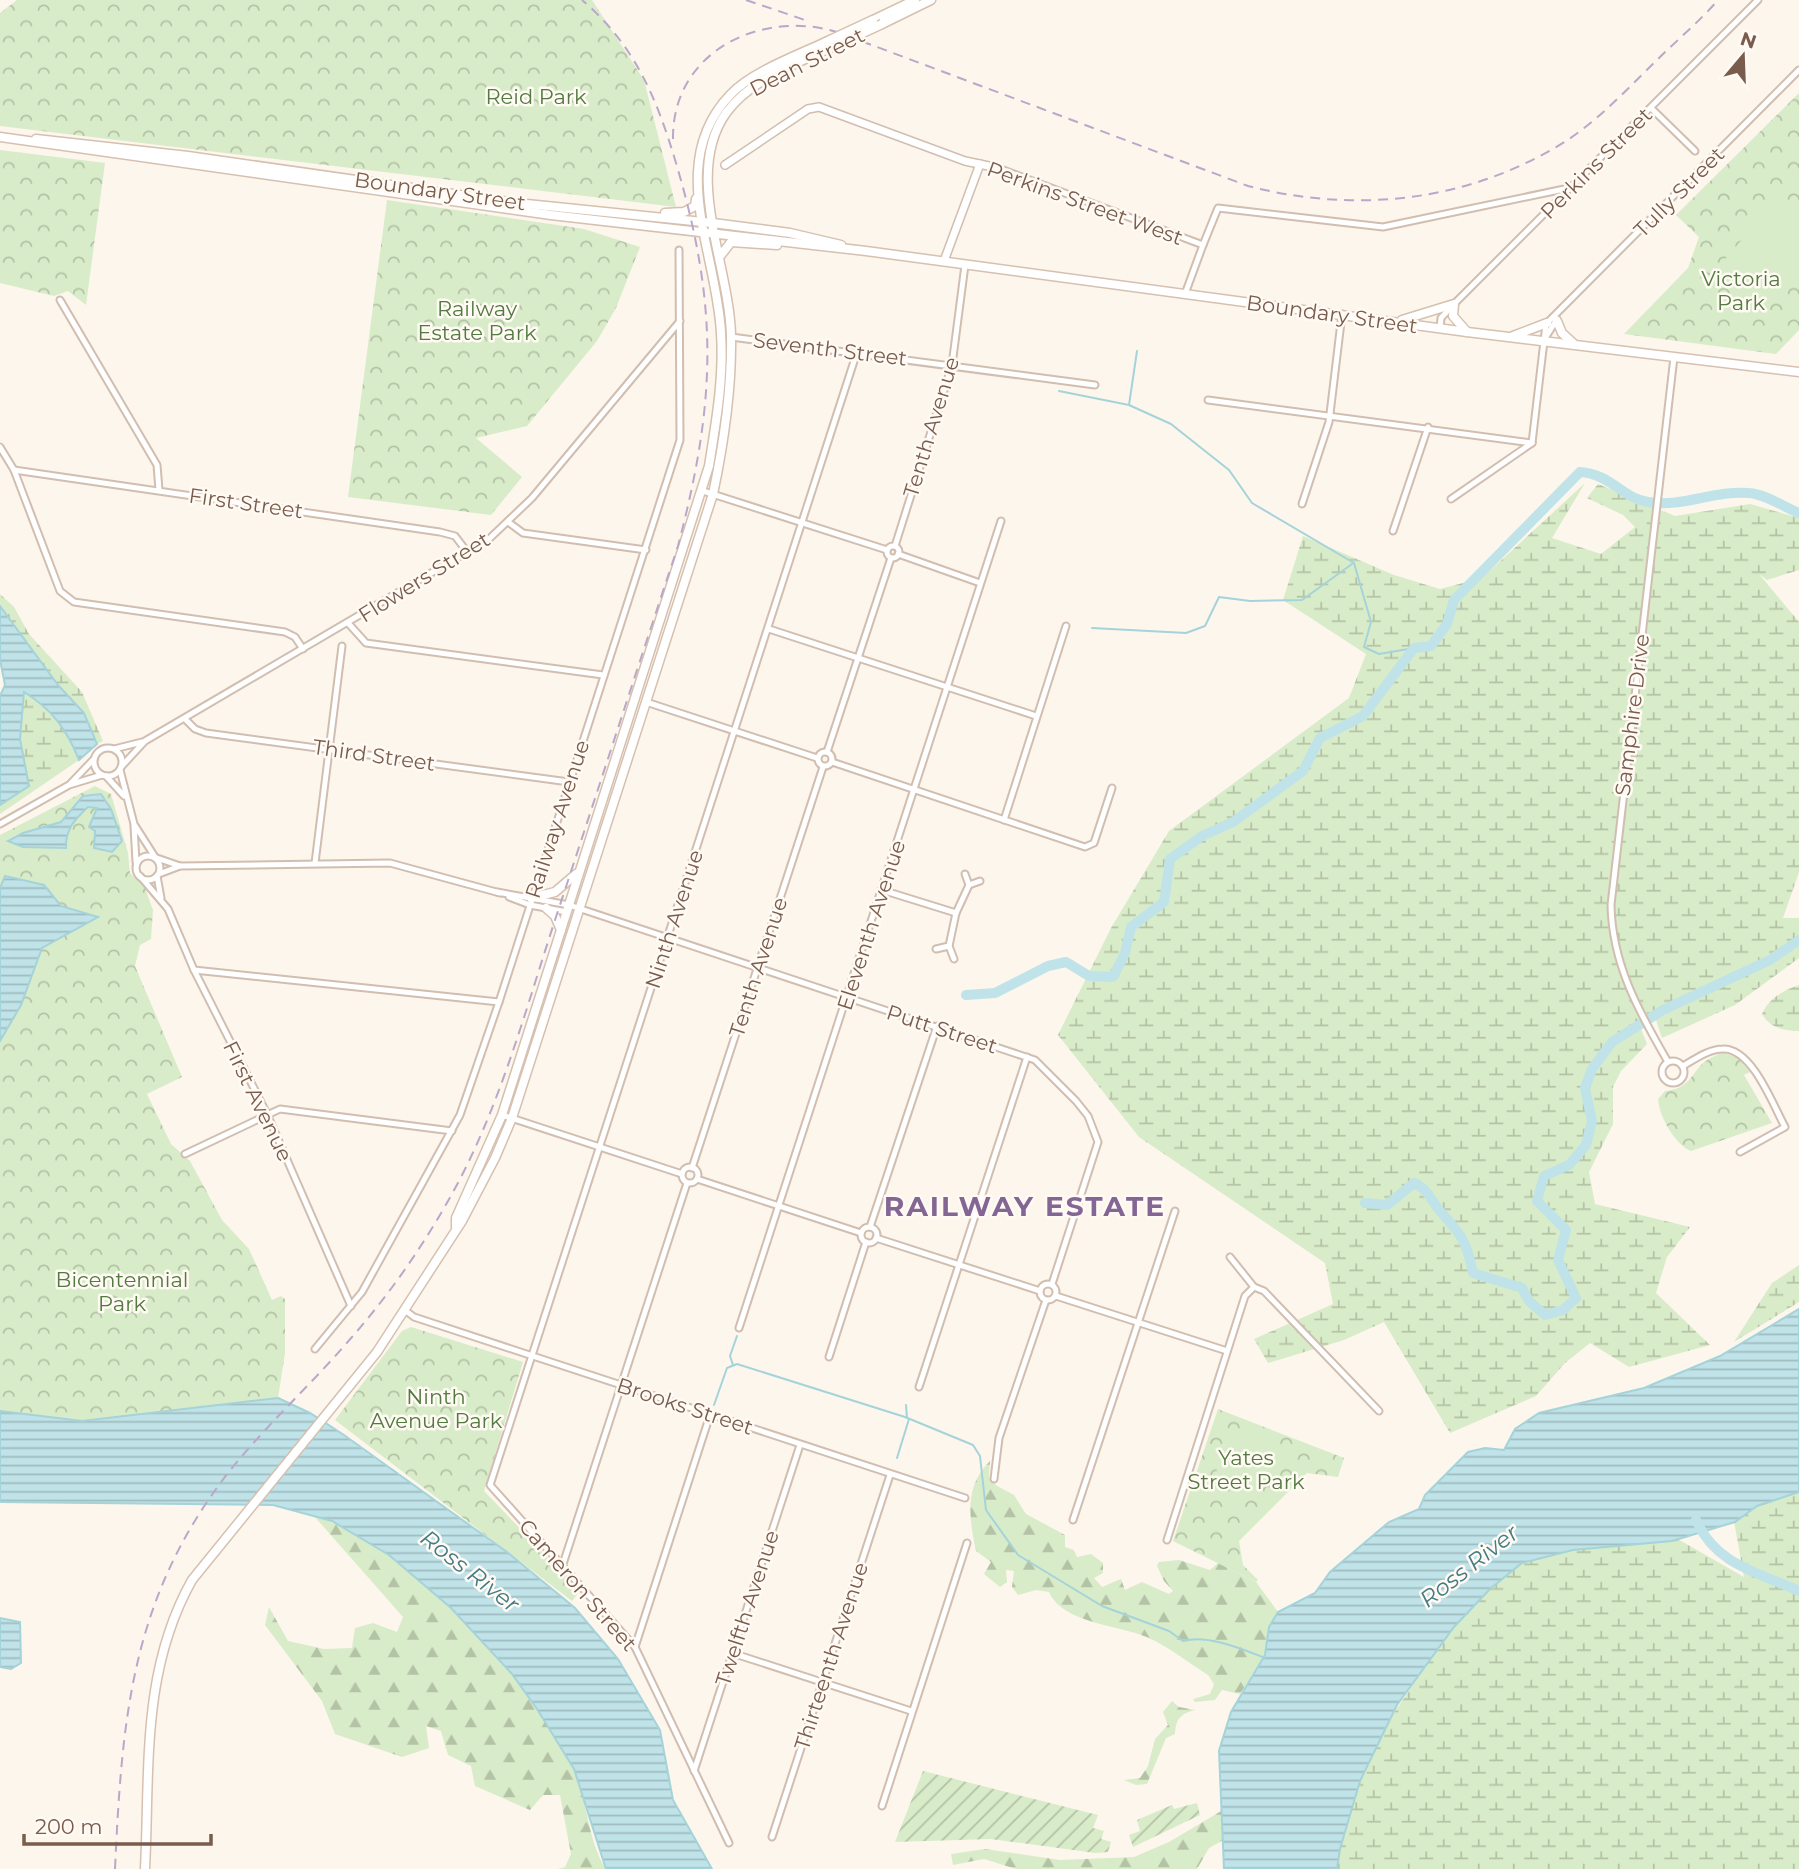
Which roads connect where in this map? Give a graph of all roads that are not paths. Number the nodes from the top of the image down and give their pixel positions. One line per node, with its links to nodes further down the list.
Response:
1 (915, 0): 4 (main road, Dean Street, bridge)
2 (931, 0): 4 (main road, Dean Street, bridge)
3 (1758, 0): 6 (street, Perkins Street)
4 (834, 42): 14 (main road, Dean Street); 17 (main road, Dean Street)
5 (1799, 70): 31 (street, Tully Street)
6 (1651, 108): 9 (street); 13 (street, Perkins Street)
7 (0, 137): 8 (main road, Boundary Street)
8 (12, 139): 15 (main road, Boundary Street); 18 (main road, Boundary Street)
9 (1695, 151)
10 (980, 164): 11 (street, Perkins Street West); 12 (street, Perkins Street West); 25 (street)
11 (725, 165)
12 (998, 168): 21 (street, Perkins Street West)
13 (1569, 188): 21 (street, Perkins Street West); 29 (street, Perkins Street)
14 (697, 191): 15 (main road); 16 (main road, Dean Street)
15 (623, 211): 16 (main road, Boundary Street)
16 (702, 222): 17 (main road, Boundary Street); 18 (main road, Dean Street)
17 (713, 223): 19 (main road, Dean Street); 23 (main road, Boundary Street)
18 (704, 233): 19 (main road, Boundary Street); 53 (main road, Railway Avenue)
19 (716, 234): 20 (main road, Boundary Street); 24 (main road, Railway Avenue)
20 (794, 243): 23 (main road, Boundary Street); 24 (main road)
21 (1203, 245): 27 (street)
22 (678, 250): 32 (street, Railway Avenue)
23 (866, 251): 25 (main road, Boundary Street)
24 (721, 255): 37 (main road, Railway Avenue)
25 (944, 261): 26 (main road, Boundary Street)
26 (965, 265): 27 (main road, Boundary Street); 43 (street, Tenth Avenue)
27 (1185, 294): 30 (main road, Boundary Street)
28 (60, 300): 52 (street)
29 (1454, 304): 33 (main road); 35 (street, Perkins Street); 36 (main road)
30 (1342, 314): 33 (main road, Boundary Street); 47 (street)
31 (1558, 317): 34 (street, Tully Street); 39 (street, Tully Street); 40 (main road)
32 (680, 320): 58 (street, Flowers Street); 62 (street, Railway Avenue)
33 (1397, 321): 35 (main road, Boundary Street)
34 (1547, 323): 38 (main road); 39 (street)
35 (1440, 328): 36 (main road, Boundary Street)
36 (1467, 332): 38 (main road, Boundary Street)
37 (731, 337): 41 (street, Seventh Street); 54 (main road, Railway Avenue)
38 (1510, 337): 39 (main road, Boundary Street)
39 (1544, 340): 40 (main road, Boundary Street); 49 (street)
40 (1574, 344): 42 (main road, Boundary Street)
41 (858, 352): 43 (street, Seventh Street); 59 (street, Ninth Avenue)
42 (1674, 357): 44 (main road, Boundary Street); 126 (street, Samphire Drive)
43 (952, 365): 45 (street, Seventh Street); 61 (street, Tenth Avenue)
44 (1799, 372)
45 (1096, 385)
46 (1208, 400): 47 (street)
47 (1330, 414): 48 (street); 56 (street)
48 (1428, 427): 49 (street); 60 (street)
49 (1532, 443): 55 (street)
50 (0, 447): 51 (street)
51 (14, 470): 52 (street, First Street); 72 (street)
52 (159, 490): 64 (street, First Street)
53 (703, 491): 54 (street); 102 (main road, Railway Avenue)
54 (713, 494): 59 (street); 76 (main road, Railway Avenue)
55 (1451, 499)
56 (1302, 504)
57 (1001, 521): 67 (street, Eleventh Avenue)
58 (508, 522): 62 (street); 64 (street, Flowers Street)
59 (804, 523): 63 (street); 70 (street, Ninth Avenue)
60 (1393, 531)
61 (895, 546): 63 (street); 65 (street)
62 (646, 550): 74 (street, Railway Avenue)
63 (887, 550): 66 (street)
64 (468, 553): 68 (street, Flowers Street)
65 (898, 554): 66 (street); 67 (street)
66 (891, 558): 73 (street)
67 (980, 583): 75 (street, Eleventh Avenue)
68 (348, 623): 72 (street, Flowers Street); 74 (street)
69 (1066, 626): 77 (street)
70 (769, 629): 73 (street); 79 (street, Ninth Avenue)
71 (342, 646): 82 (street)
72 (303, 649): 78 (street, Flowers Street)
73 (858, 658): 75 (street); 83 (street)
74 (603, 675): 90 (street, Railway Avenue)
75 (947, 686): 77 (street); 93 (street, Eleventh Avenue)
76 (646, 702): 79 (street); 113 (main road, Railway Avenue)
77 (1036, 716): 95 (street)
78 (185, 719): 80 (street, Flowers Street); 82 (street, Third Street)
79 (735, 731): 84 (street); 116 (street, Ninth Avenue)
80 (145, 741): 81 (street, Flowers Street); 88 (street, Flowers Street)
81 (111, 749): 85 (street); 88 (street)
82 (329, 749): 90 (street, Third Street); 99 (street)
83 (827, 752): 84 (street); 86 (street)
84 (817, 758): 87 (street)
85 (94, 759): 89 (street); 91 (street)
86 (832, 762): 87 (street); 93 (street)
87 (823, 766): 120 (street, Tenth Avenue)
88 (120, 768): 89 (street); 94 (street)
89 (104, 776): 91 (street); 94 (street)
90 (569, 782): 110 (street, Railway Avenue)
91 (69, 785): 96 (street)
92 (1112, 788): 95 (street)
93 (914, 792): 95 (street); 108 (street, Eleventh Avenue)
94 (126, 798): 97 (street)
95 (1004, 820)
96 (0, 824)
97 (134, 824): 98 (street); 100 (street)
98 (155, 858): 100 (street); 101 (street); 104 (street)
99 (315, 863): 101 (street); 110 (street)
100 (136, 865): 105 (street)
101 (180, 866): 104 (street)
102 (581, 868): 110 (main road); 112 (main road, Railway Avenue)
103 (965, 874): 107 (street)
104 (158, 875): 105 (street); 109 (street, First Avenue)
105 (140, 876): 109 (street, First Avenue)
106 (980, 881): 107 (street)
107 (969, 886): 114 (street)
108 (882, 890): 114 (street); 122 (street, Eleventh Avenue)
109 (161, 898): 121 (street, First Avenue)
110 (531, 901): 111 (street); 112 (street); 123 (street, Railway Avenue)
111 (546, 908): 112 (street); 115 (main road)
112 (568, 909): 113 (street); 115 (main road, Railway Avenue)
113 (578, 910): 116 (street, Putt Street); 130 (main road, Railway Avenue)
114 (956, 913): 117 (street)
115 (561, 930): 129 (main road, Railway Avenue)
116 (668, 939): 120 (street, Putt Street); 132 (street, Ninth Avenue)
117 (950, 946): 118 (street); 119 (street)
118 (936, 949)
119 (954, 959)
120 (757, 969): 122 (street, Putt Street); 135 (street, Tenth Avenue)
121 (194, 970): 123 (street); 128 (street, First Avenue)
122 (847, 998): 124 (street, Putt Street); 139 (street, Eleventh Avenue)
123 (499, 1002): 131 (street, Railway Avenue)
124 (937, 1026): 125 (street, Putt Street); 142 (street)
125 (1027, 1057): 147 (street); 148 (street, Putt Street)
126 (1668, 1062): 127 (street); 127 (street)
127 (1683, 1066): 133 (street)
128 (267, 1114): 131 (street); 134 (street); 153 (street, First Avenue)
129 (502, 1115): 130 (street); 141 (main road, Railway Avenue)
130 (512, 1118): 132 (street); 141 (main road, Railway Avenue)
131 (452, 1131): 153 (street, Railway Avenue)
132 (600, 1147): 136 (street); 159 (street, Ninth Avenue)
133 (1740, 1153)
134 (186, 1154)
135 (692, 1168): 136 (street); 137 (street)
136 (682, 1174): 138 (street)
137 (697, 1179): 138 (street); 139 (street)
138 (687, 1183): 161 (street)
139 (779, 1206): 143 (street); 156 (street, Eleventh Avenue)
140 (1175, 1211): 155 (street)
141 (456, 1227): 154 (main road, Railway Avenue)
142 (870, 1227): 143 (street); 144 (street)
143 (861, 1233): 145 (street)
144 (876, 1238): 145 (street); 147 (street)
145 (866, 1242): 160 (street)
146 (1230, 1256): 149 (street)
147 (958, 1264): 150 (street); 162 (street)
148 (1052, 1284): 150 (street); 151 (street)
149 (1254, 1286): 158 (street); 163 (street)
150 (1040, 1291): 152 (street)
151 (1056, 1296): 152 (street); 155 (street)
152 (1046, 1300): 167 (street)
153 (351, 1306): 157 (street, Railway Avenue)
154 (406, 1311): 159 (street, Brooks Street); 182 (main road, Railway Avenue)
155 (1138, 1323): 158 (street); 170 (street)
156 (739, 1328)
157 (315, 1349)
158 (1227, 1351): 171 (street)
159 (531, 1355): 161 (street, Brooks Street); 168 (street, Ninth Avenue)
160 (829, 1357)
161 (621, 1385): 164 (street, Brooks Street); 173 (street)
162 (919, 1387)
163 (1379, 1411)
164 (710, 1415): 165 (street, Brooks Street); 174 (street)
165 (800, 1445): 166 (street, Brooks Street); 175 (street, Twelfth Avenue)
166 (890, 1475): 169 (street, Brooks Street); 176 (street, Thirteenth Avenue)
167 (994, 1479)
168 (490, 1485): 173 (street, Cameron Street)
169 (965, 1498)
170 (1073, 1520)
171 (1167, 1540)
172 (967, 1543): 177 (street)
173 (562, 1564): 174 (street, Cameron Street)
174 (635, 1647): 178 (street, Cameron Street)
175 (732, 1653): 176 (street); 178 (street, Twelfth Avenue)
176 (823, 1682): 177 (street); 180 (street, Thirteenth Avenue)
177 (911, 1711): 179 (street)
178 (694, 1771): 181 (street, Cameron Street)
179 (882, 1806)
180 (772, 1837)
181 (729, 1843)
182 (145, 1869)

